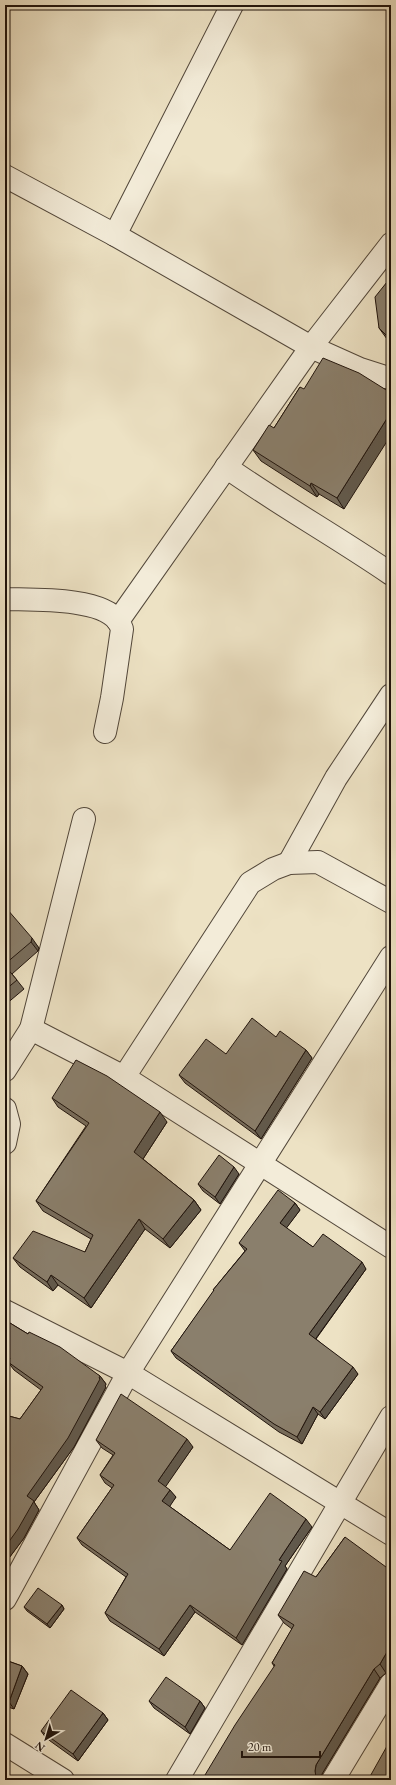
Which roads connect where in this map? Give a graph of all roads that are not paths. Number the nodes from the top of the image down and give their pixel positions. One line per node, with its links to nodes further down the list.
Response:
1 (232, 5): 3 (street)
2 (5, 176): 3 (street)
3 (115, 235): 5 (street)
4 (391, 244): 5 (street)
5 (311, 347): 6 (street); 7 (street)
6 (391, 377)
7 (226, 467): 8 (street); 10 (street)
8 (391, 574)
9 (5, 599): 10 (street)
10 (118, 621): 12 (street)
11 (391, 695): 14 (street)
12 (105, 732)
13 (84, 819): 17 (street)
14 (289, 863): 15 (street); 19 (street)
15 (391, 902)
16 (391, 957): 22 (street)
17 (31, 1029): 18 (street); 19 (street)
18 (5, 1070)
19 (124, 1077): 22 (street)
20 (5, 1109): 21 (street)
21 (5, 1143)
22 (260, 1164): 23 (street); 25 (street)
23 (391, 1248)
24 (5, 1311): 25 (street)
25 (128, 1373): 27 (street); 29 (street)
26 (391, 1417): 27 (street)
27 (339, 1503): 28 (street); 33 (street)
28 (391, 1534)
29 (5, 1599)
30 (391, 1684): 34 (street)
31 (5, 1744): 32 (street)
32 (63, 1780)
33 (177, 1780)
34 (333, 1780)

